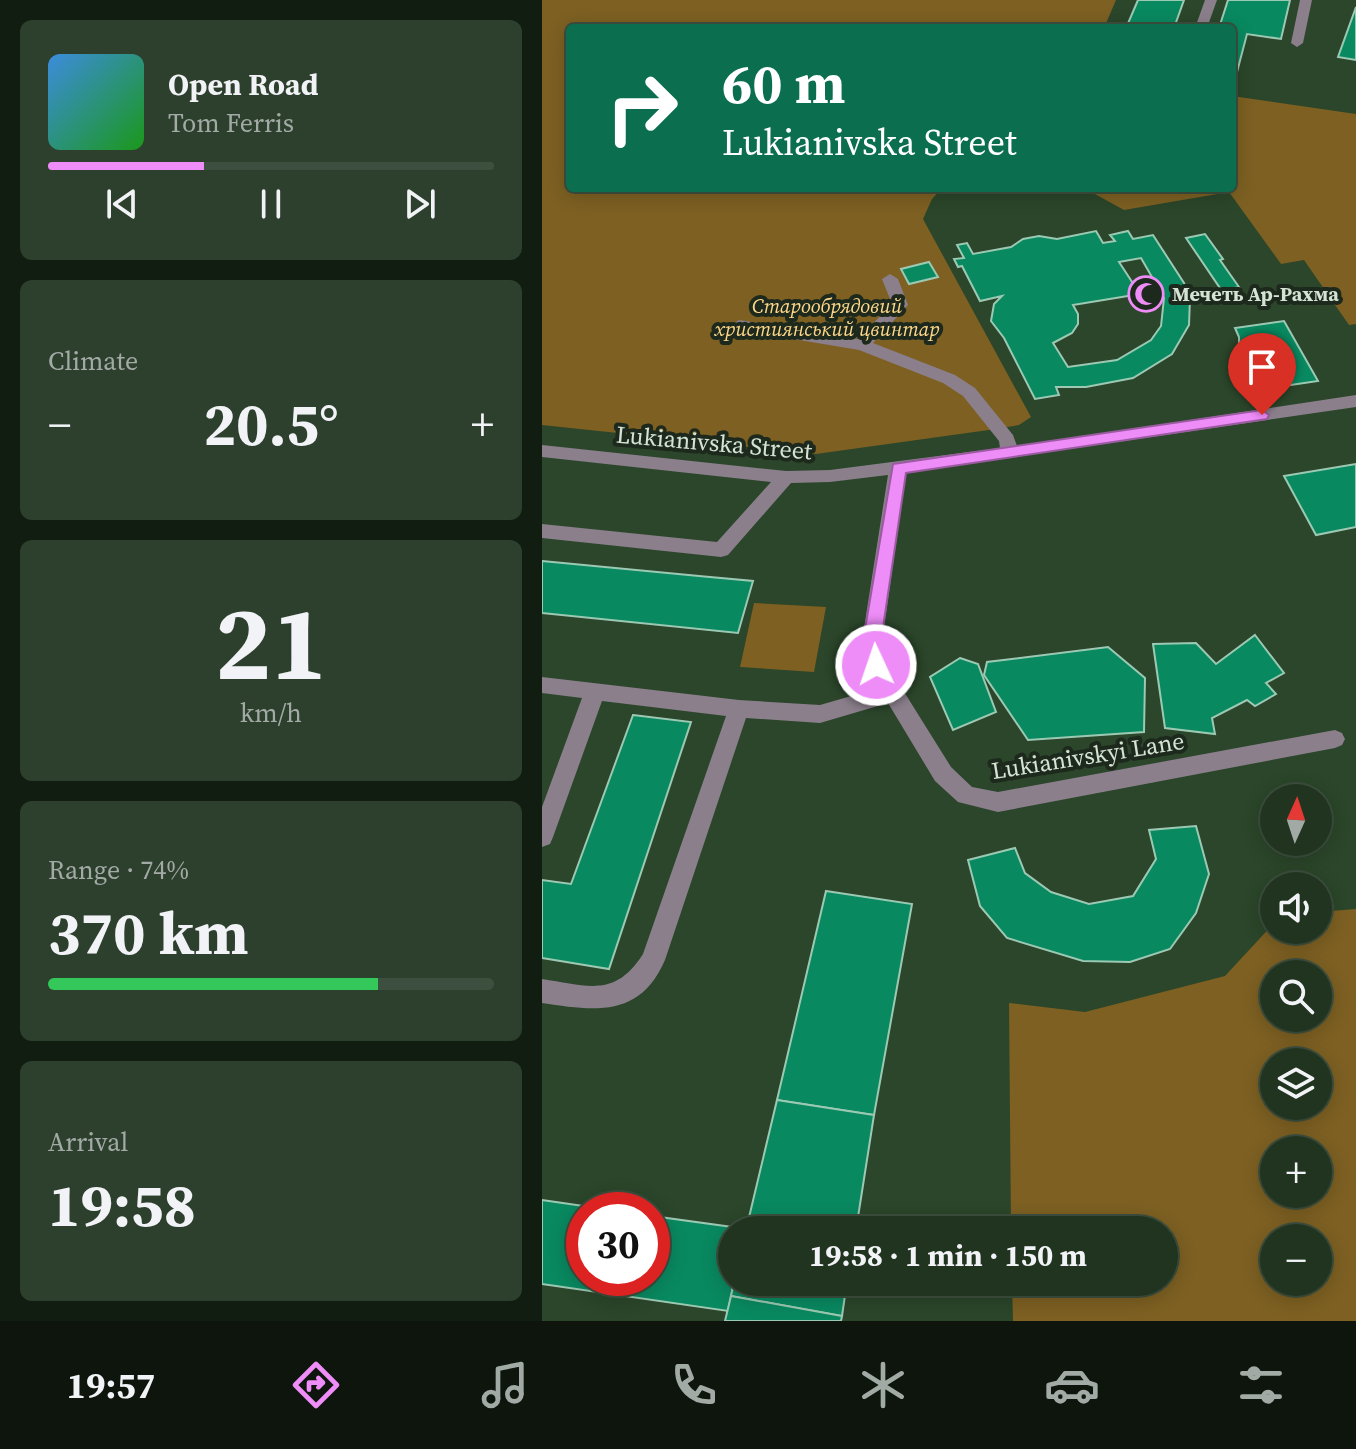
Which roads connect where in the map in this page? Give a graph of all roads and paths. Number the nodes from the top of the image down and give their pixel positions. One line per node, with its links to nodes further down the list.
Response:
1 (1211, 0): 3 (street)
2 (1306, 0): 4 (street)
3 (1202, 24)
4 (1297, 43)
5 (890, 279): 7 (street)
6 (739, 325): 7 (street)
7 (862, 345): 10 (street)
8 (1356, 401): 10 (street, Lukianivska Street)
9 (542, 451): 12 (street, Lukianivska Street)
10 (1010, 453): 11 (street, Lukianivska Street)
11 (898, 468): 12 (street, Lukianivska Street); 16 (street, Lukianivskyi Lane)
12 (786, 477): 13 (street)
13 (542, 531)
14 (542, 685): 15 (street)
15 (595, 692): 17 (street); 19 (street)
16 (892, 693): 17 (street); 18 (street, Lukianivskyi Lane)
17 (739, 709): 20 (street)
18 (1335, 739)
19 (542, 837)
20 (542, 991)

